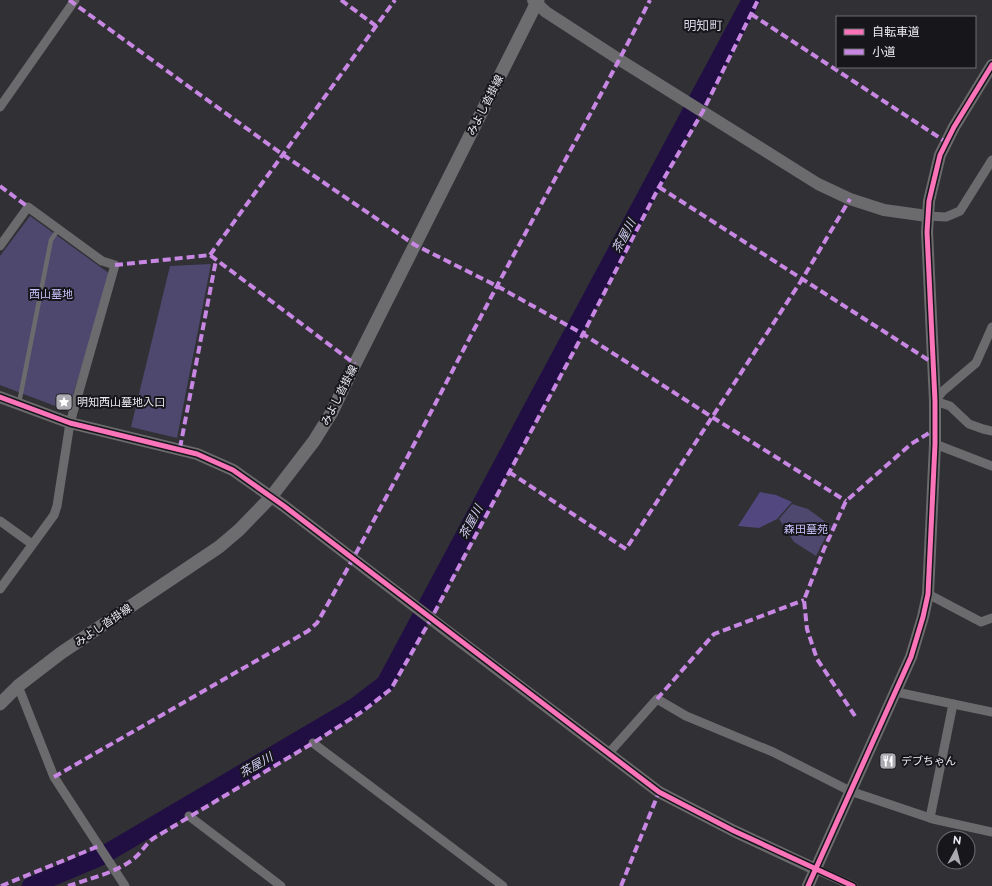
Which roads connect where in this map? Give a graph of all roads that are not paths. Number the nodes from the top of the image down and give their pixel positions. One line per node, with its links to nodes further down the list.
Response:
1 (75, 0): 4 (street)
2 (536, 1): 6 (street); 17 (main road, みよし沓掛線)
3 (992, 65): 6 (street)
4 (0, 107)
5 (992, 160): 6 (street)
6 (927, 216): 11 (street)
7 (58, 230): 8 (street); 12 (lane); 13 (street)
8 (0, 246)
9 (992, 327): 11 (street)
10 (0, 397): 12 (street)
11 (935, 402): 14 (street); 15 (street)
12 (18, 404): 13 (street)
13 (70, 424): 17 (street); 19 (street)
14 (992, 431)
15 (935, 444): 16 (street); 21 (street)
16 (992, 466)
17 (271, 497): 23 (main road, みよし沓掛線); 29 (street)
18 (0, 521): 19 (street)
19 (32, 544): 20 (street)
20 (0, 589)
21 (928, 594): 22 (street); 24 (street)
22 (992, 618)
23 (18, 686): 25 (main road, みよし沓掛線); 35 (street)
24 (896, 692): 26 (street); 30 (street)
25 (2, 699)
26 (953, 704): 27 (street); 32 (street)
27 (992, 712)
28 (313, 743): 37 (street)
29 (608, 754): 30 (street); 34 (street)
30 (850, 791): 32 (street); 34 (street)
31 (189, 816): 36 (street)
32 (930, 818): 33 (street)
33 (992, 832)
34 (815, 869): 38 (street); 39 (street)
35 (125, 886)
36 (281, 886)
37 (503, 886)
38 (808, 886)
39 (853, 886)

